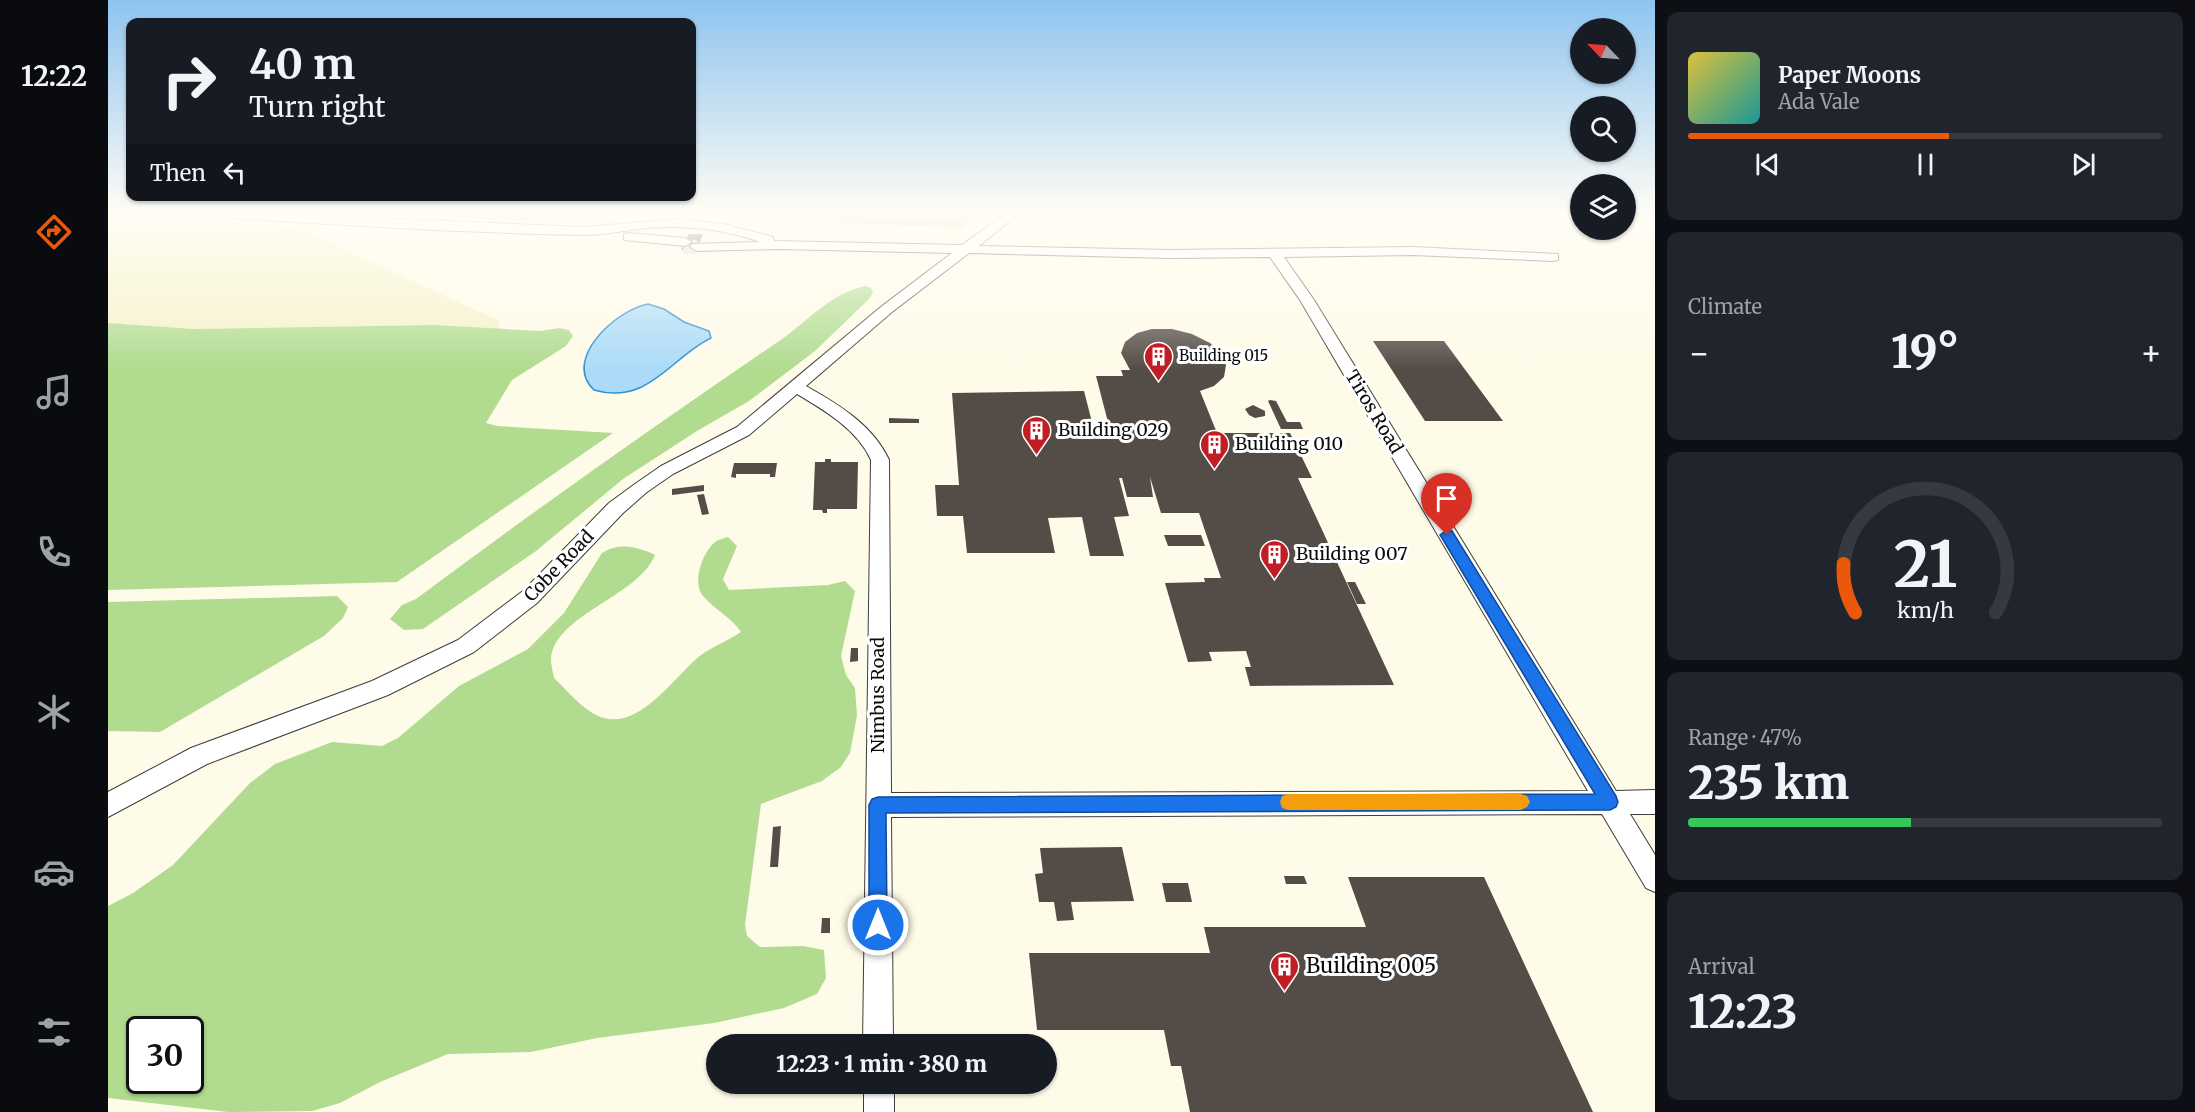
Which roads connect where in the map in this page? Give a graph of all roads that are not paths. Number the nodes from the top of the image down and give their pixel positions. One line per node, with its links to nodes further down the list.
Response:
1 (942, 266): 3 (street, Cobe Road)
2 (1283, 266): 4 (street, Tiros Road)
3 (797, 387): 6 (street, Cobe Road); 7 (street, Nimbus Road)
4 (1610, 802): 5 (street); 7 (street); 8 (street, Tiros Road)
5 (1655, 802)
6 (108, 805)
7 (878, 805): 9 (street, Nimbus Road)
8 (1655, 879)
9 (878, 1034)
10 (879, 1094): 11 (street)
11 (879, 1112)

